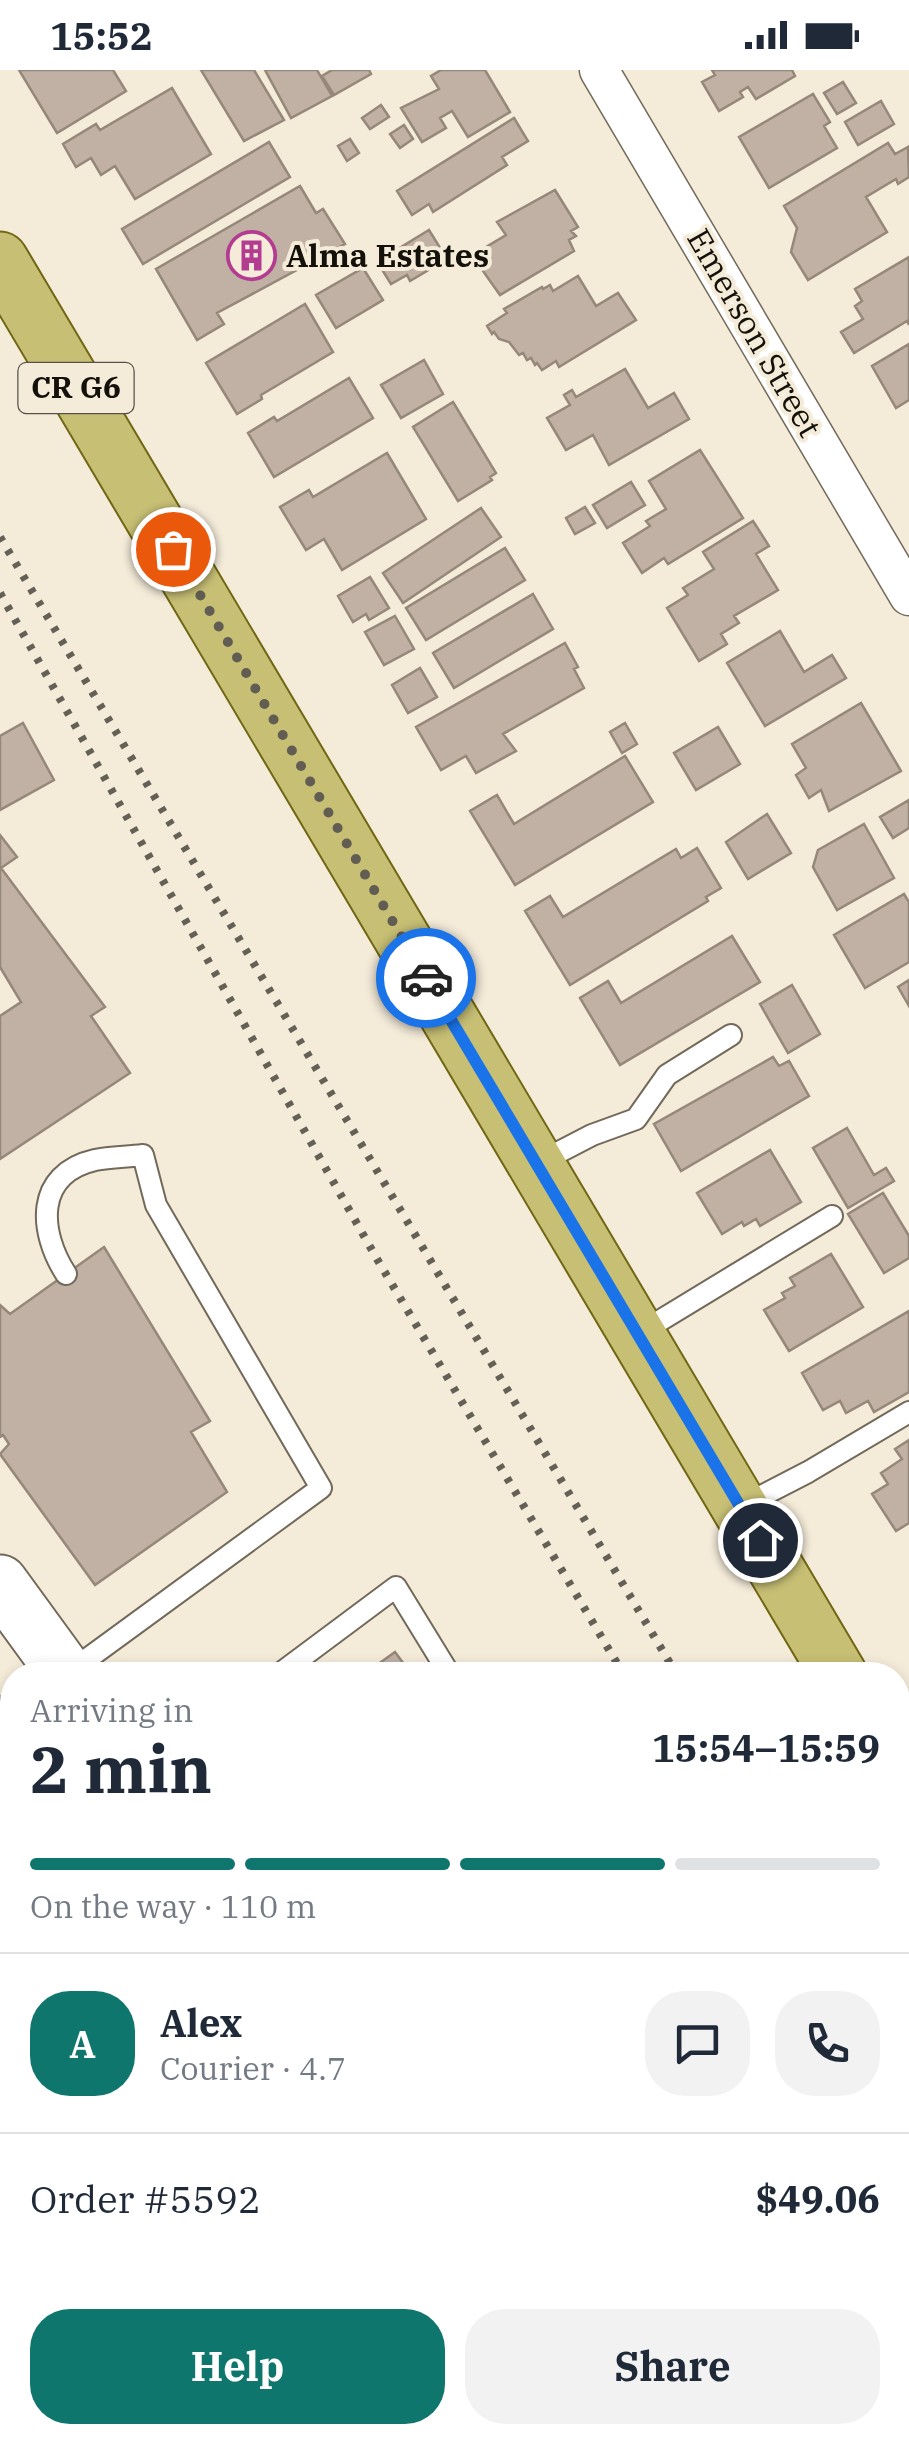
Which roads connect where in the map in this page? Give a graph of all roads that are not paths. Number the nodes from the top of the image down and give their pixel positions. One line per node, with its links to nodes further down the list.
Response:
1 (599, 70): 5 (street, Emerson Street)
2 (0, 260): 4 (main road, CR G6)
3 (0, 304): 4 (main road)
4 (153, 516): 7 (main road, CR G6)
5 (909, 596)
6 (731, 1035): 7 (lane)
7 (537, 1164): 10 (main road, CR G6)
8 (832, 1216): 10 (lane)
9 (66, 1274): 15 (lane)
10 (638, 1334): 12 (main road, CR G6)
11 (909, 1412): 12 (lane)
12 (740, 1506): 18 (main road, CR G6)
13 (0, 1583): 14 (street)
14 (58, 1662)
15 (83, 1662)
16 (295, 1662): 17 (lane)
17 (442, 1662)
18 (832, 1662)

